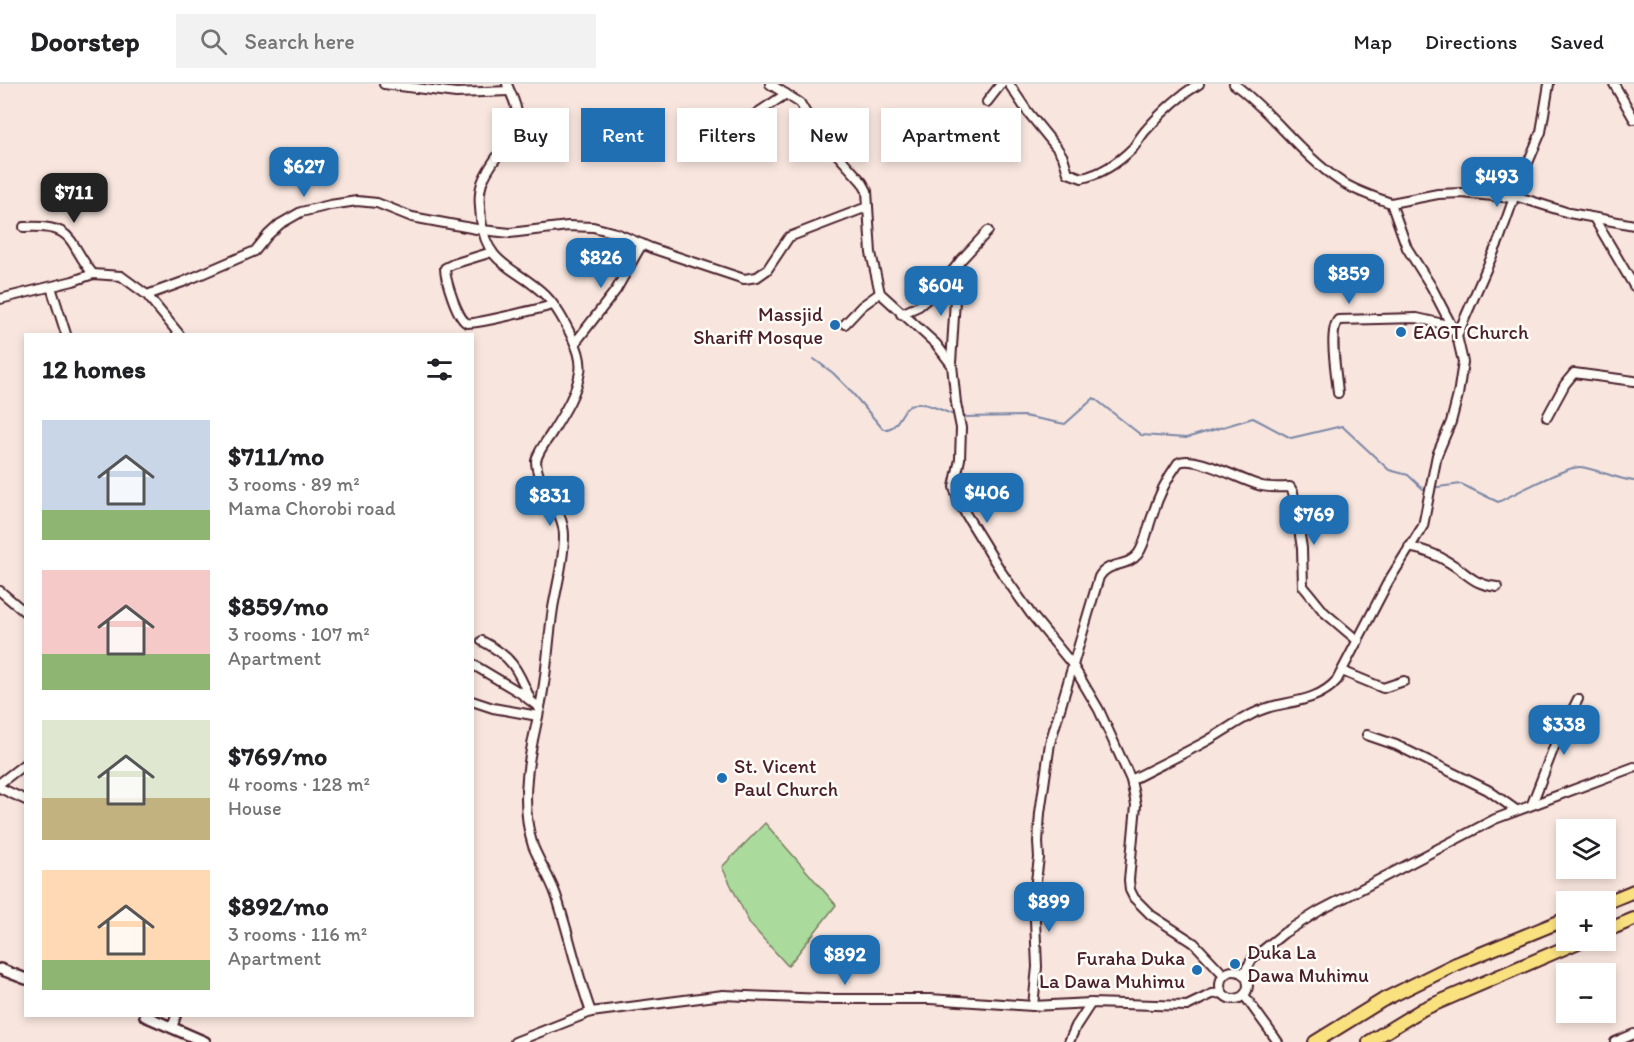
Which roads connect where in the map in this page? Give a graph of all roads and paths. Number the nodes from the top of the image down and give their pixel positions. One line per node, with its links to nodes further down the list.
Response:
1 (384, 84): 9 (street)
2 (770, 84): 10 (street)
3 (1001, 84): 11 (street)
4 (1009, 84): 5 (street)
5 (1199, 84)
6 (1549, 84): 14 (street)
7 (1614, 84): 13 (street)
8 (1237, 86): 15 (street)
9 (508, 88): 20 (street)
10 (786, 94): 12 (street); 16 (street)
11 (987, 102)
12 (765, 108)
13 (1634, 119)
14 (1514, 197): 15 (street); 17 (street); 37 (street)
15 (1391, 203): 34 (street)
16 (867, 207): 22 (street); 28 (street)
17 (1594, 218): 18 (street); 26 (street)
18 (1634, 225)
19 (24, 227): 25 (street)
20 (482, 230): 22 (street); 23 (street); 29 (street)
21 (988, 231): 24 (street)
22 (642, 244): 38 (street)
23 (492, 252): 31 (street); 31 (street)
24 (951, 272): 32 (street); 39 (street)
25 (93, 274): 27 (street); 29 (street)
26 (1634, 285)
27 (51, 287): 30 (street); 35 (street)
28 (880, 293): 32 (street); 33 (street)
29 (147, 295): 36 (street)
30 (0, 298)
31 (553, 305): 38 (street)
32 (901, 314): 39 (street)
33 (845, 324)
34 (1452, 326): 37 (street); 41 (street)
35 (66, 333)
36 (178, 333)
37 (1457, 336): 43 (street)
38 (575, 344): 56 (street)
39 (951, 363): 49 (street)
40 (1634, 381): 42 (street)
41 (1338, 393)
42 (1547, 417)
43 (1409, 547): 44 (street); 48 (street)
44 (1497, 587)
45 (0, 591): 46 (street)
46 (24, 612)
47 (482, 641): 54 (street)
48 (1358, 641): 49 (street); 51 (street)
49 (1072, 664): 60 (street); 79 (street)
50 (474, 665): 54 (street)
51 (1342, 671): 52 (street); 60 (street)
52 (1404, 681)
53 (1578, 699): 64 (street)
54 (530, 701): 56 (street)
55 (474, 702): 56 (street)
56 (539, 712): 80 (street)
57 (1367, 735): 65 (street)
58 (24, 764): 61 (street)
59 (1634, 767): 64 (street)
60 (1131, 780): 74 (street)
61 (0, 782)
62 (0, 788): 63 (street)
63 (24, 799)
64 (1532, 804): 65 (street)
65 (1516, 810): 73 (street)
66 (1634, 891): 67 (highway)
67 (1616, 898)
68 (1634, 919): 70 (highway)
69 (1556, 923): 90 (highway)
70 (1616, 926)
71 (1557, 951): 85 (highway)
72 (0, 969): 75 (street)
73 (1243, 974): 74 (street); 77 (street)
74 (1224, 975): 76 (street)
75 (24, 978)
76 (1222, 993): 77 (street); 78 (street)
77 (1244, 995): 89 (street)
78 (1091, 1003): 79 (street); 88 (street)
79 (1033, 1006): 80 (street)
80 (591, 1012): 87 (street)
81 (148, 1017): 83 (street)
82 (176, 1017): 83 (street)
83 (172, 1028): 86 (street)
84 (1634, 1034): 92 (street)
85 (1388, 1036): 91 (highway)
86 (205, 1042)
87 (515, 1042)
88 (1069, 1042)
89 (1278, 1042)
90 (1315, 1042)
91 (1369, 1042)
92 (1615, 1042)

